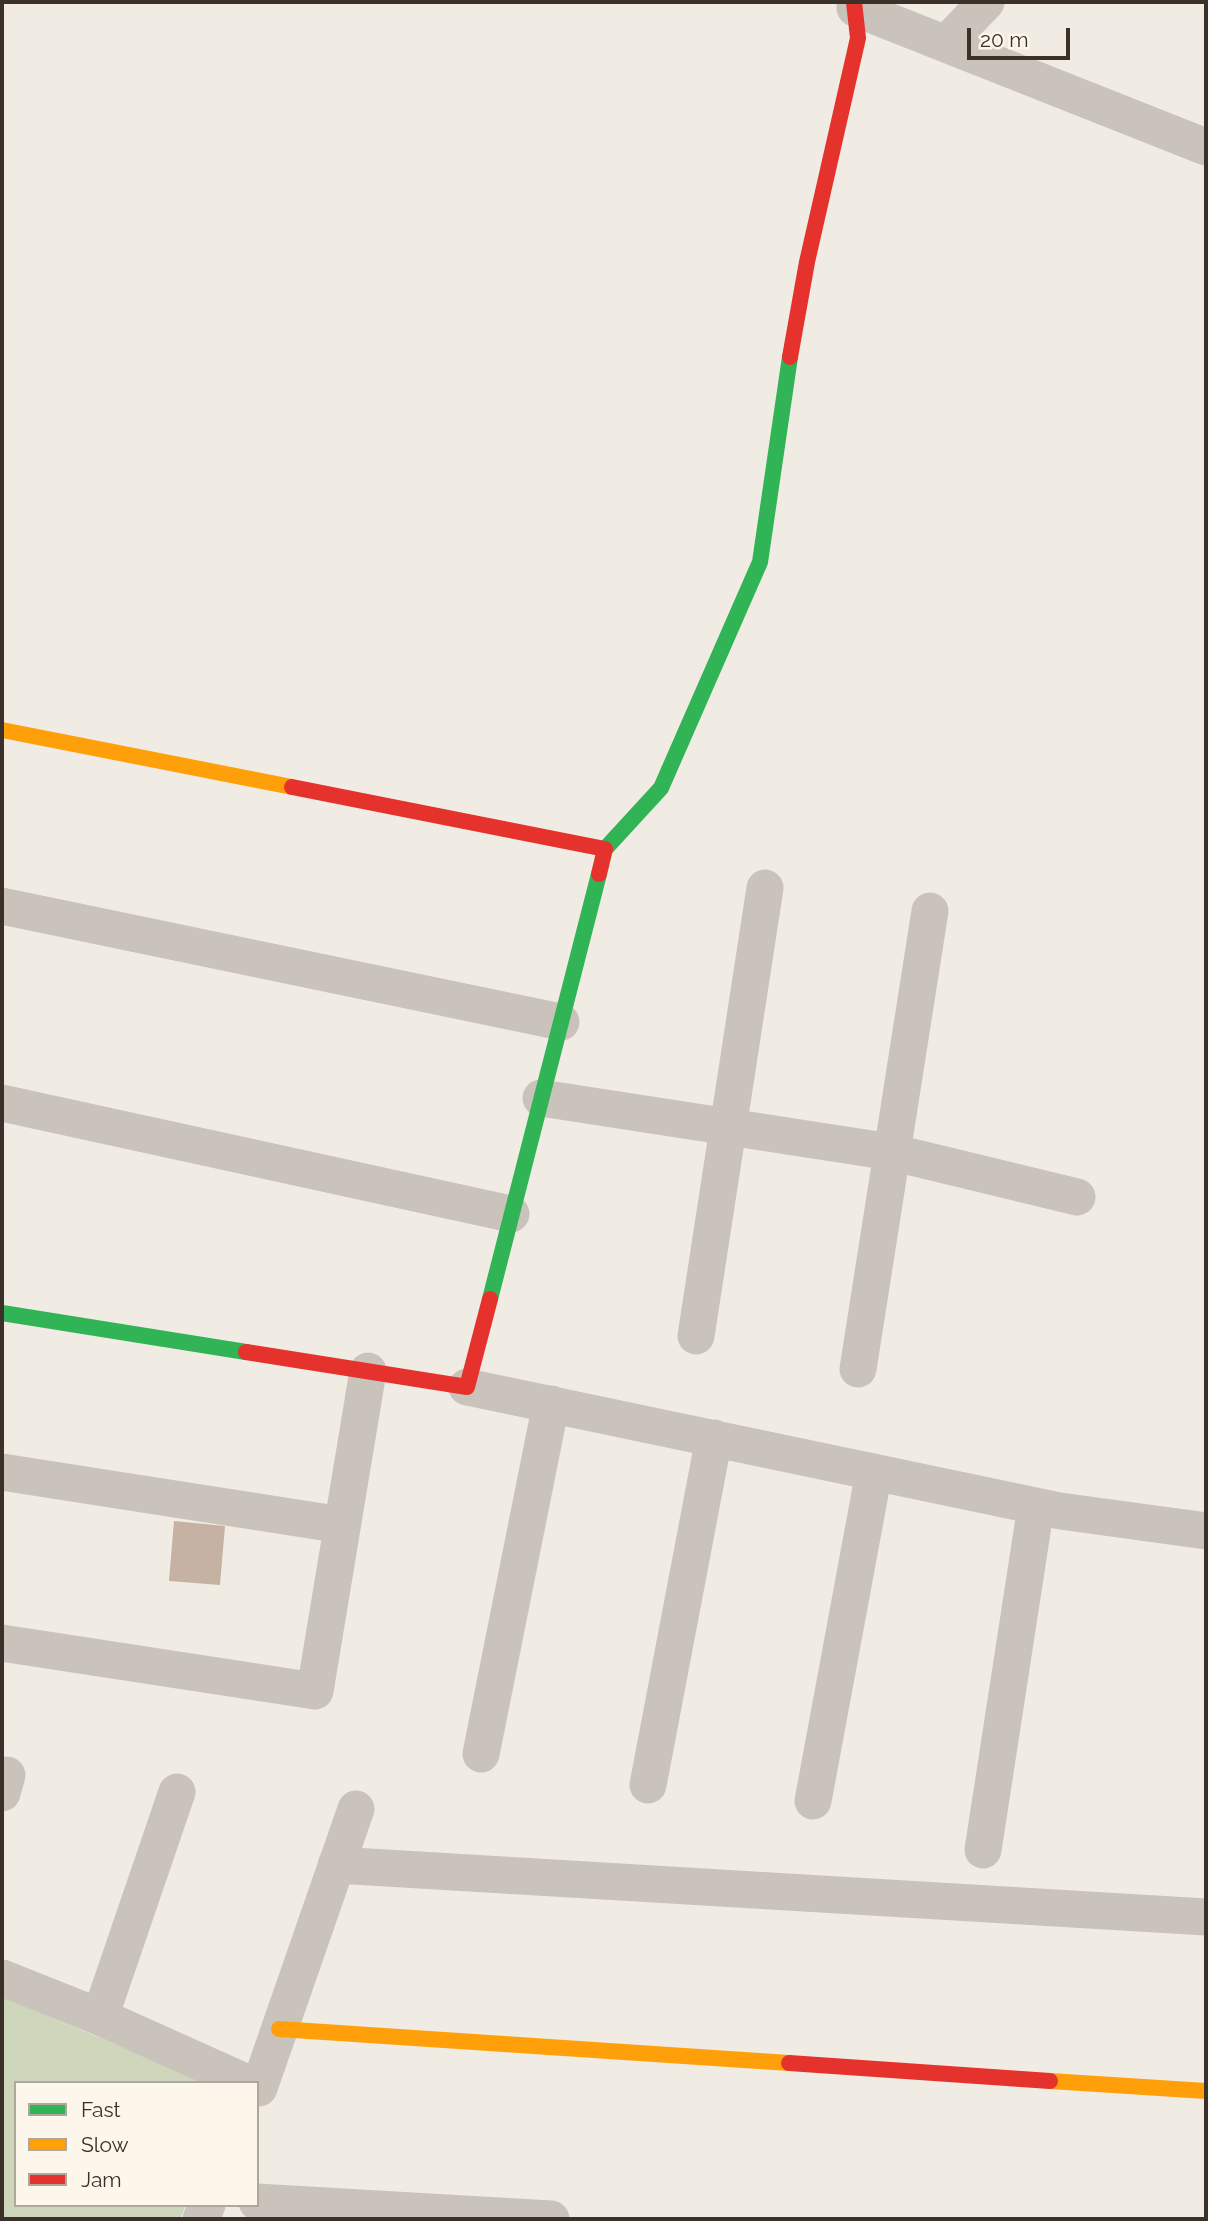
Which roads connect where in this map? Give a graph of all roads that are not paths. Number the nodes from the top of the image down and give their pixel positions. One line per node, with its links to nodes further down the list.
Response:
1 (986, 2): 3 (street)
2 (855, 5): 3 (street); 6 (street)
3 (946, 44): 4 (street)
4 (1206, 147)
5 (2, 730): 6 (street)
6 (605, 849): 10 (street)
7 (765, 888): 13 (street)
8 (2, 906): 10 (street)
9 (930, 911): 14 (street)
10 (561, 1022): 11 (street)
11 (541, 1098): 13 (street); 16 (street)
12 (2, 1103): 16 (street)
13 (727, 1127): 14 (street); 18 (street)
14 (891, 1152): 15 (street); 19 (street)
15 (1077, 1197)
16 (511, 1213): 21 (street)
17 (2, 1313): 20 (street)
18 (696, 1336)
19 (858, 1369)
20 (368, 1371): 21 (street); 27 (street)
21 (467, 1387): 22 (street)
22 (551, 1404): 23 (street); 30 (street)
23 (714, 1438): 25 (street); 31 (street)
24 (2, 1472): 27 (street)
25 (874, 1472): 26 (street); 33 (street)
26 (1036, 1506): 28 (street); 35 (street)
27 (342, 1525): 29 (street)
28 (1206, 1531)
29 (2, 1643)
30 (481, 1755)
31 (648, 1785)
32 (177, 1791): 39 (street)
33 (813, 1801)
34 (356, 1809): 36 (street)
35 (983, 1850)
36 (336, 1866): 37 (street); 40 (street)
37 (1206, 1917)
38 (2, 1978): 39 (street)
39 (100, 2017): 41 (street)
40 (279, 2029): 42 (street); 43 (street)
41 (240, 2081)
42 (258, 2081)
43 (1206, 2091)
44 (259, 2202): 45 (street)
45 (551, 2219)

